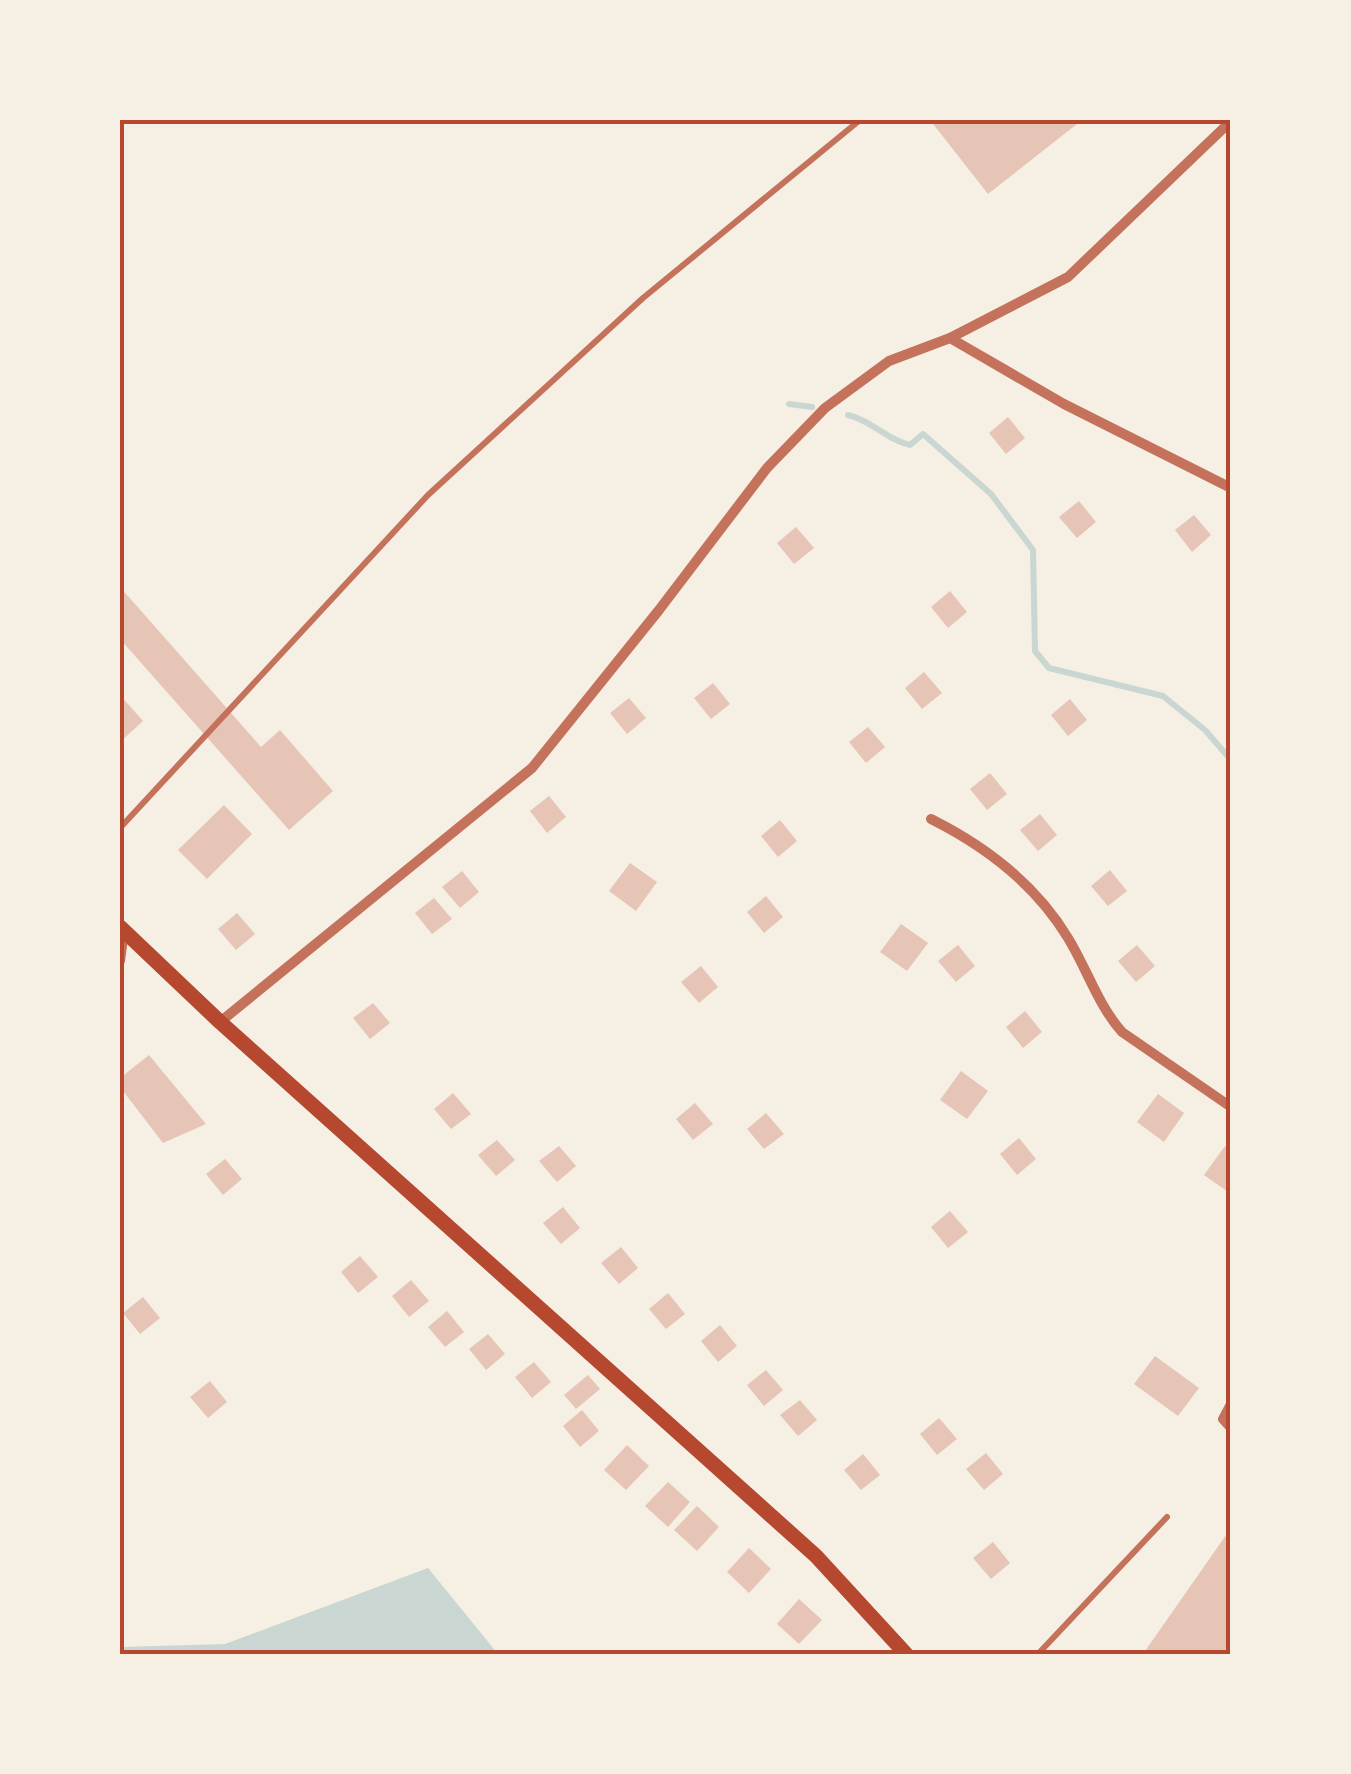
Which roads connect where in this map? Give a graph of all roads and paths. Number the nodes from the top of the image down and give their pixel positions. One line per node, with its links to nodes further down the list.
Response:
1 (860, 120): 6 (lane)
2 (1231, 122): 3 (street)
3 (950, 338): 4 (street); 9 (street)
4 (1231, 488)
5 (931, 819): 10 (street)
6 (120, 828)
7 (122, 929): 8 (street); 9 (main road)
8 (120, 961)
9 (220, 1022): 14 (main road)
10 (1231, 1107)
11 (1231, 1404): 12 (street)
12 (1231, 1428)
13 (1166, 1518): 15 (lane)
14 (906, 1654)
15 (1038, 1654)

